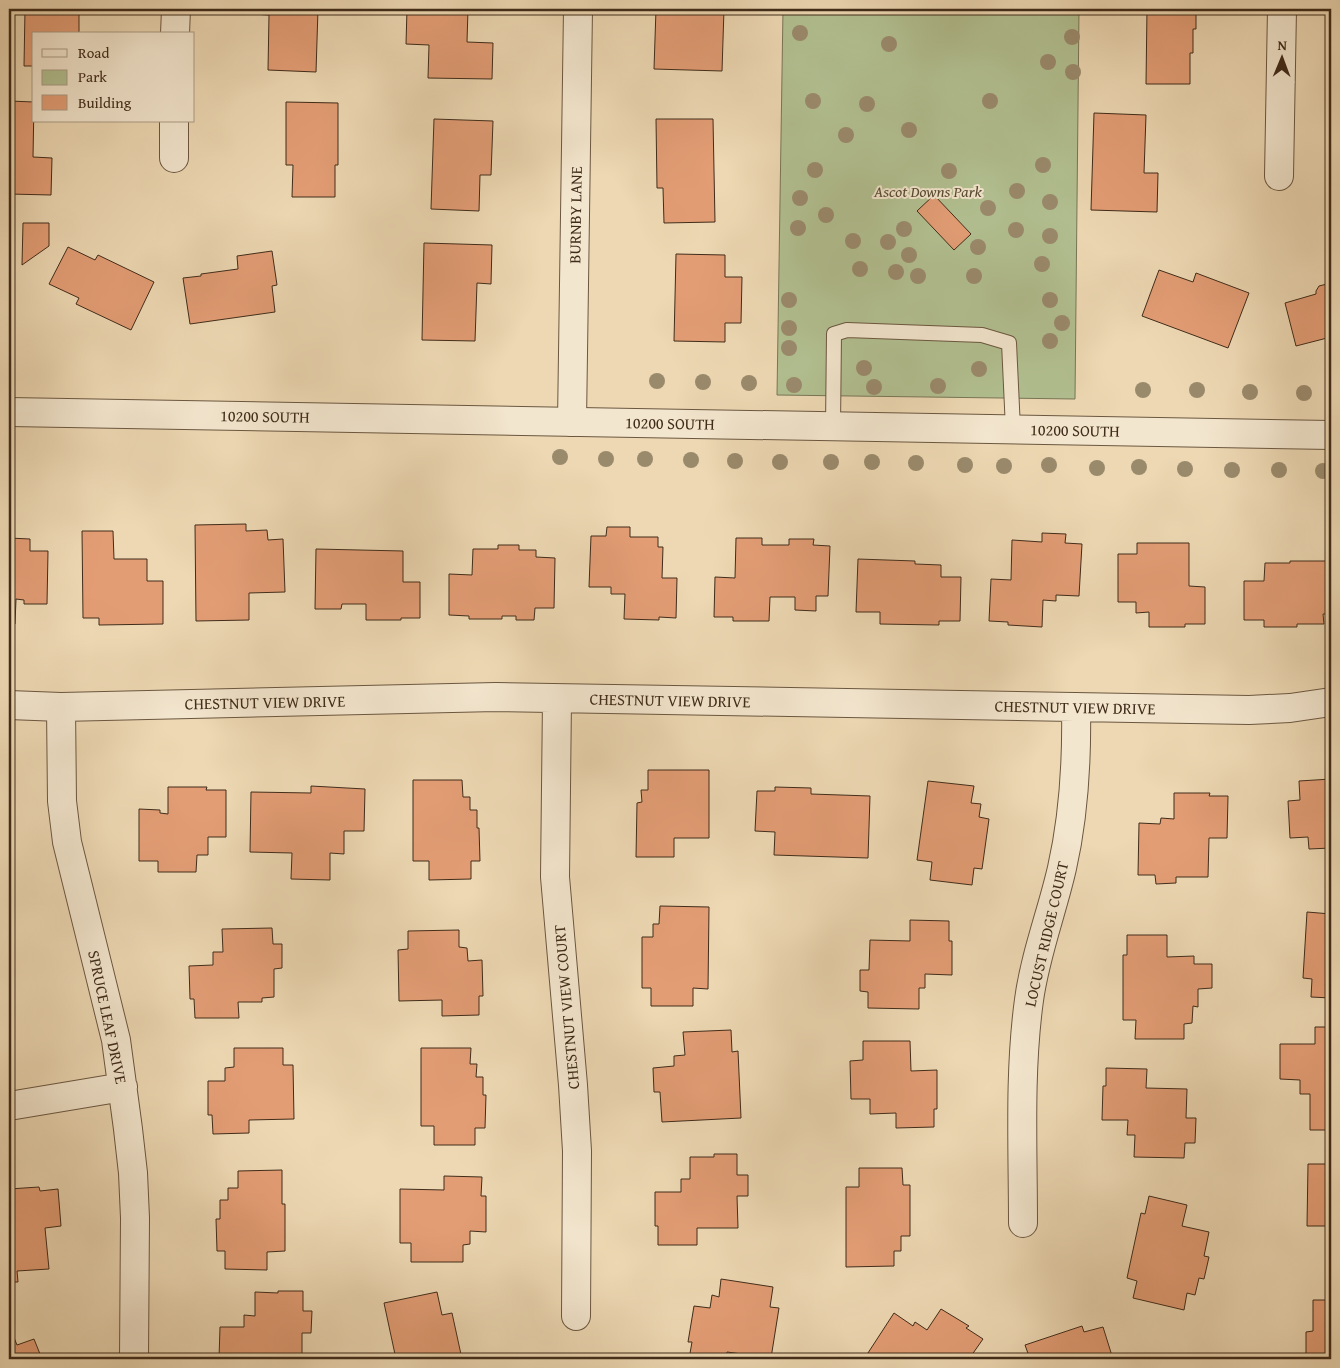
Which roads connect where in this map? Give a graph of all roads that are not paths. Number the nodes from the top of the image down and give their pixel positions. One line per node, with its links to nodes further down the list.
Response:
1 (176, 9): 4 (street)
2 (578, 9): 9 (street, BURNBY LANE)
3 (1282, 9): 7 (street)
4 (175, 32)
5 (174, 122): 6 (street)
6 (174, 158)
7 (1279, 176)
8 (9, 412): 9 (street, 10200 SOUTH)
9 (572, 422): 10 (street, 10200 SOUTH)
10 (832, 426): 11 (street, 10200 SOUTH); 11 (lane)
11 (1013, 429): 12 (street, 10200 SOUTH)
12 (1331, 435)
13 (557, 699): 16 (street, CHESTNUT VIEW DRIVE); 17 (street, CHESTNUT VIEW DRIVE); 21 (street, CHESTNUT VIEW COURT)
14 (1331, 702): 17 (street, CHESTNUT VIEW DRIVE)
15 (9, 705): 16 (street, CHESTNUT VIEW DRIVE)
16 (61, 707): 18 (street, SPRUCE LEAF DRIVE)
17 (1076, 707): 20 (street, LOCUST RIDGE COURT)
18 (123, 1087): 19 (street); 22 (street, SPRUCE LEAF DRIVE)
19 (9, 1106)
20 (1022, 1222)
21 (576, 1316)
22 (134, 1359)

